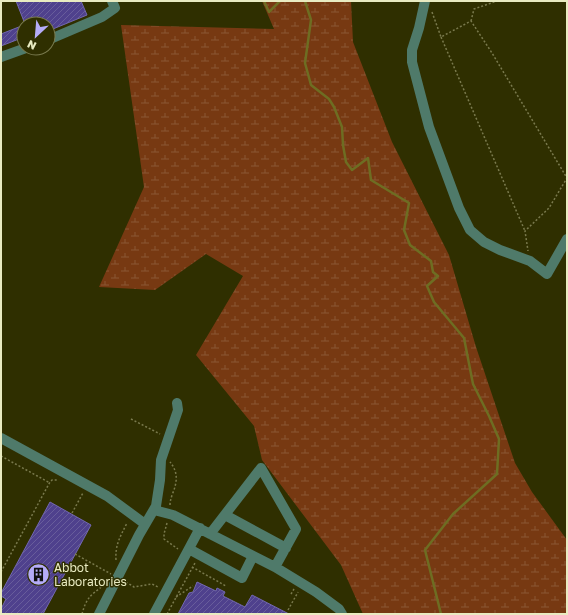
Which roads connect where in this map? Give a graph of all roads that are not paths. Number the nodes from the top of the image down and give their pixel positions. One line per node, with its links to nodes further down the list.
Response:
1 (112, 1): 3 (lane)
2 (427, 5): 6 (lane)
3 (56, 37)
4 (16, 52): 5 (lane)
5 (1, 57)
6 (567, 239)
7 (177, 403): 9 (lane)
8 (1, 438): 11 (lane)
9 (154, 510): 11 (lane); 12 (lane)
10 (225, 515): 13 (lane); 14 (lane); 14 (lane)
11 (145, 524): 18 (lane)
12 (200, 528): 13 (lane); 15 (lane)
13 (210, 534): 16 (lane)
14 (286, 548): 17 (lane)
15 (185, 550): 16 (lane); 19 (lane)
16 (253, 556): 17 (lane)
17 (275, 567): 20 (lane)
18 (99, 614)
19 (154, 614)
20 (342, 614)

